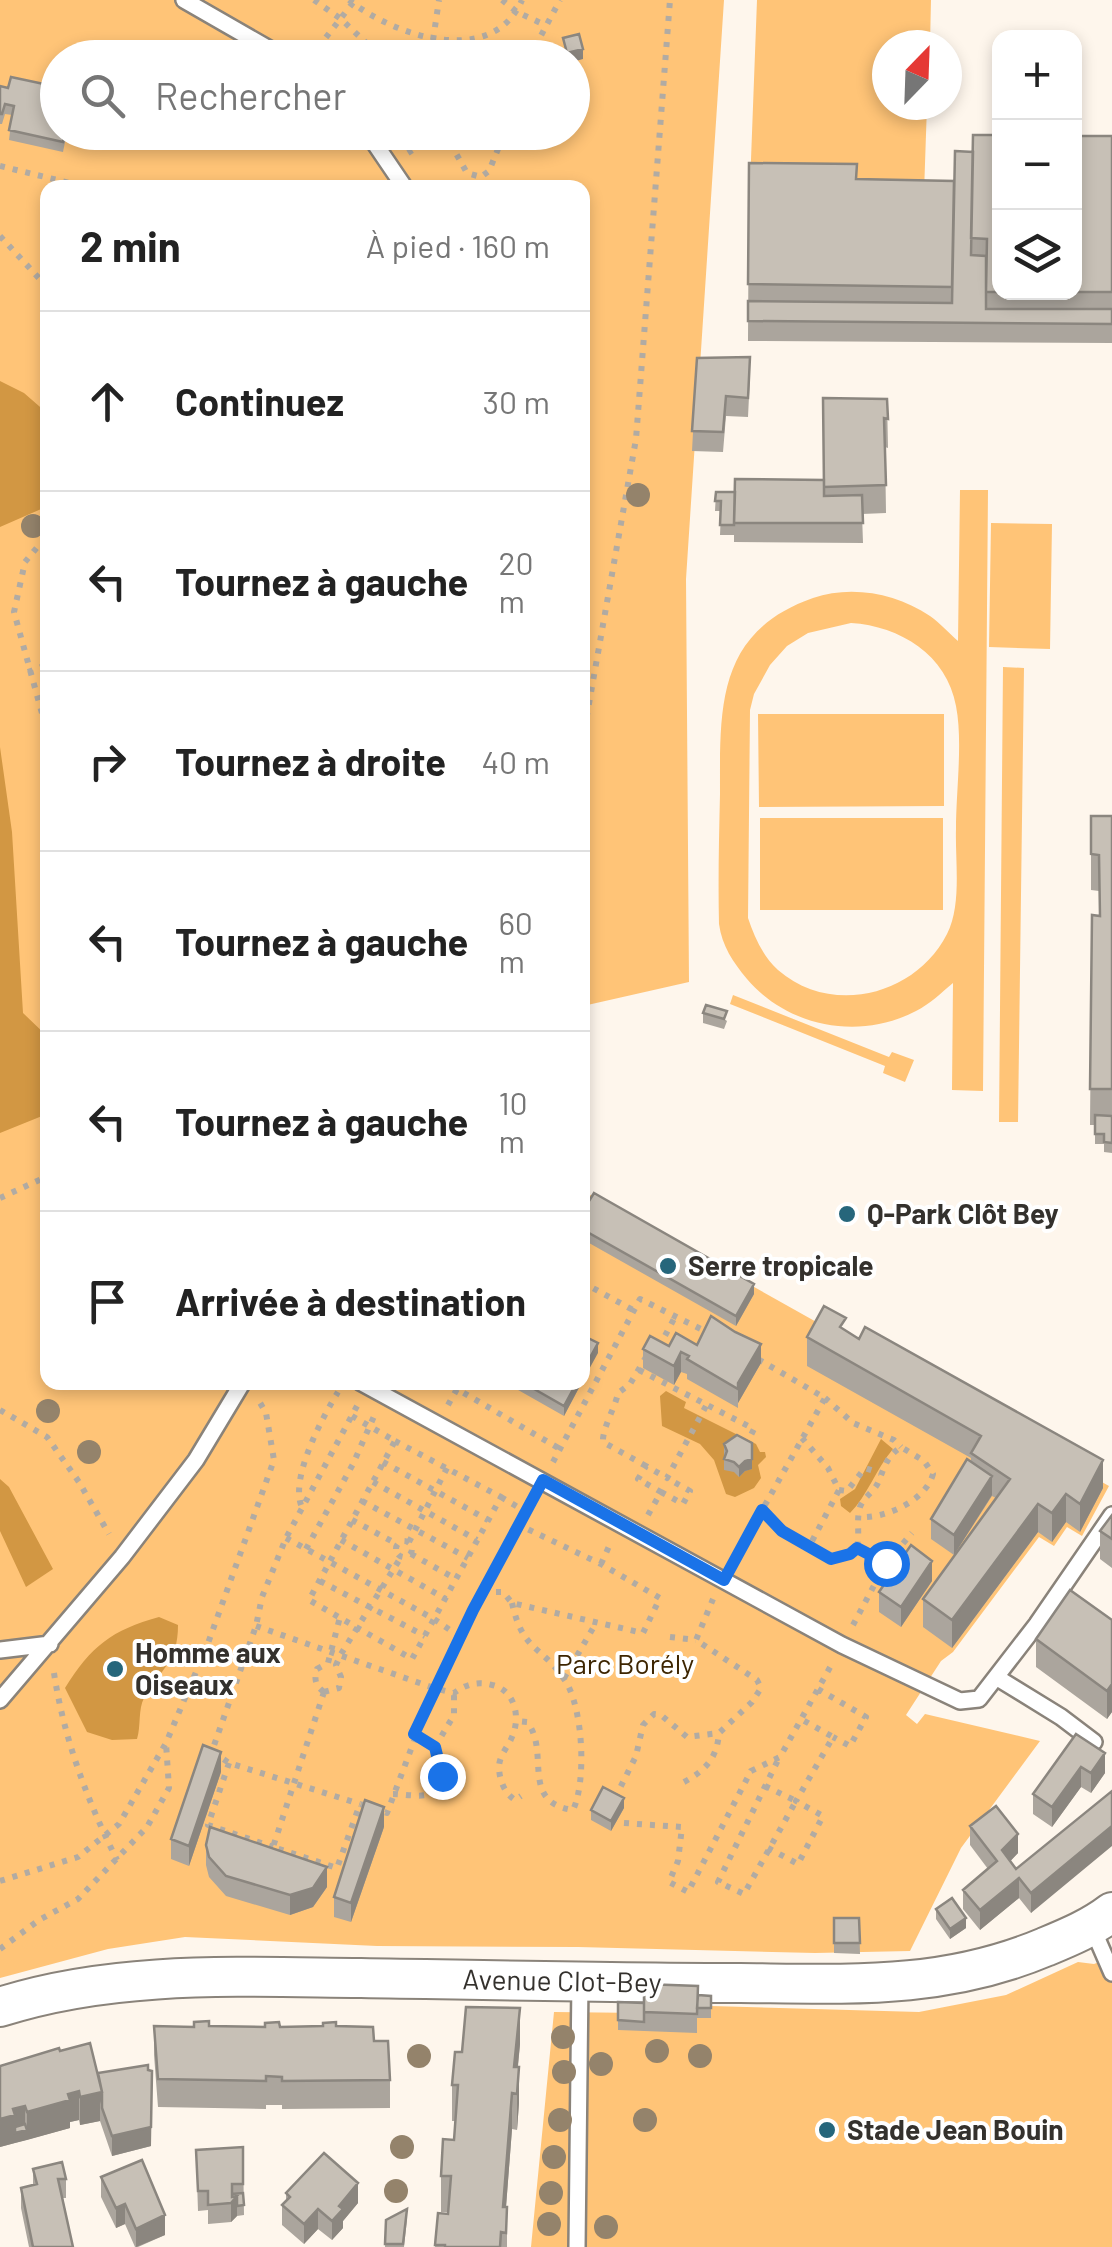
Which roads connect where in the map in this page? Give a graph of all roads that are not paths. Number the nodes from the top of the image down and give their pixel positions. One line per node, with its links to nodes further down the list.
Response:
1 (184, 0): 2 (lane)
2 (254, 40)
3 (380, 150): 4 (lane)
4 (400, 180)
5 (238, 1390): 10 (lane)
6 (374, 1390): 12 (lane)
7 (1112, 1515): 8 (lane)
8 (1062, 1589): 9 (lane); 12 (lane)
9 (1079, 1600)
10 (50, 1644): 11 (lane); 13 (lane)
11 (0, 1650)
12 (996, 1677): 14 (lane)
13 (0, 1700)
14 (1094, 1742)
15 (1102, 1920): 16 (lane); 17 (street, Avenue Clot-Bey)
16 (1112, 1973)
17 (580, 1982): 18 (street, Avenue Clot-Bey); 19 (lane)
18 (0, 2007)
19 (577, 2247)

